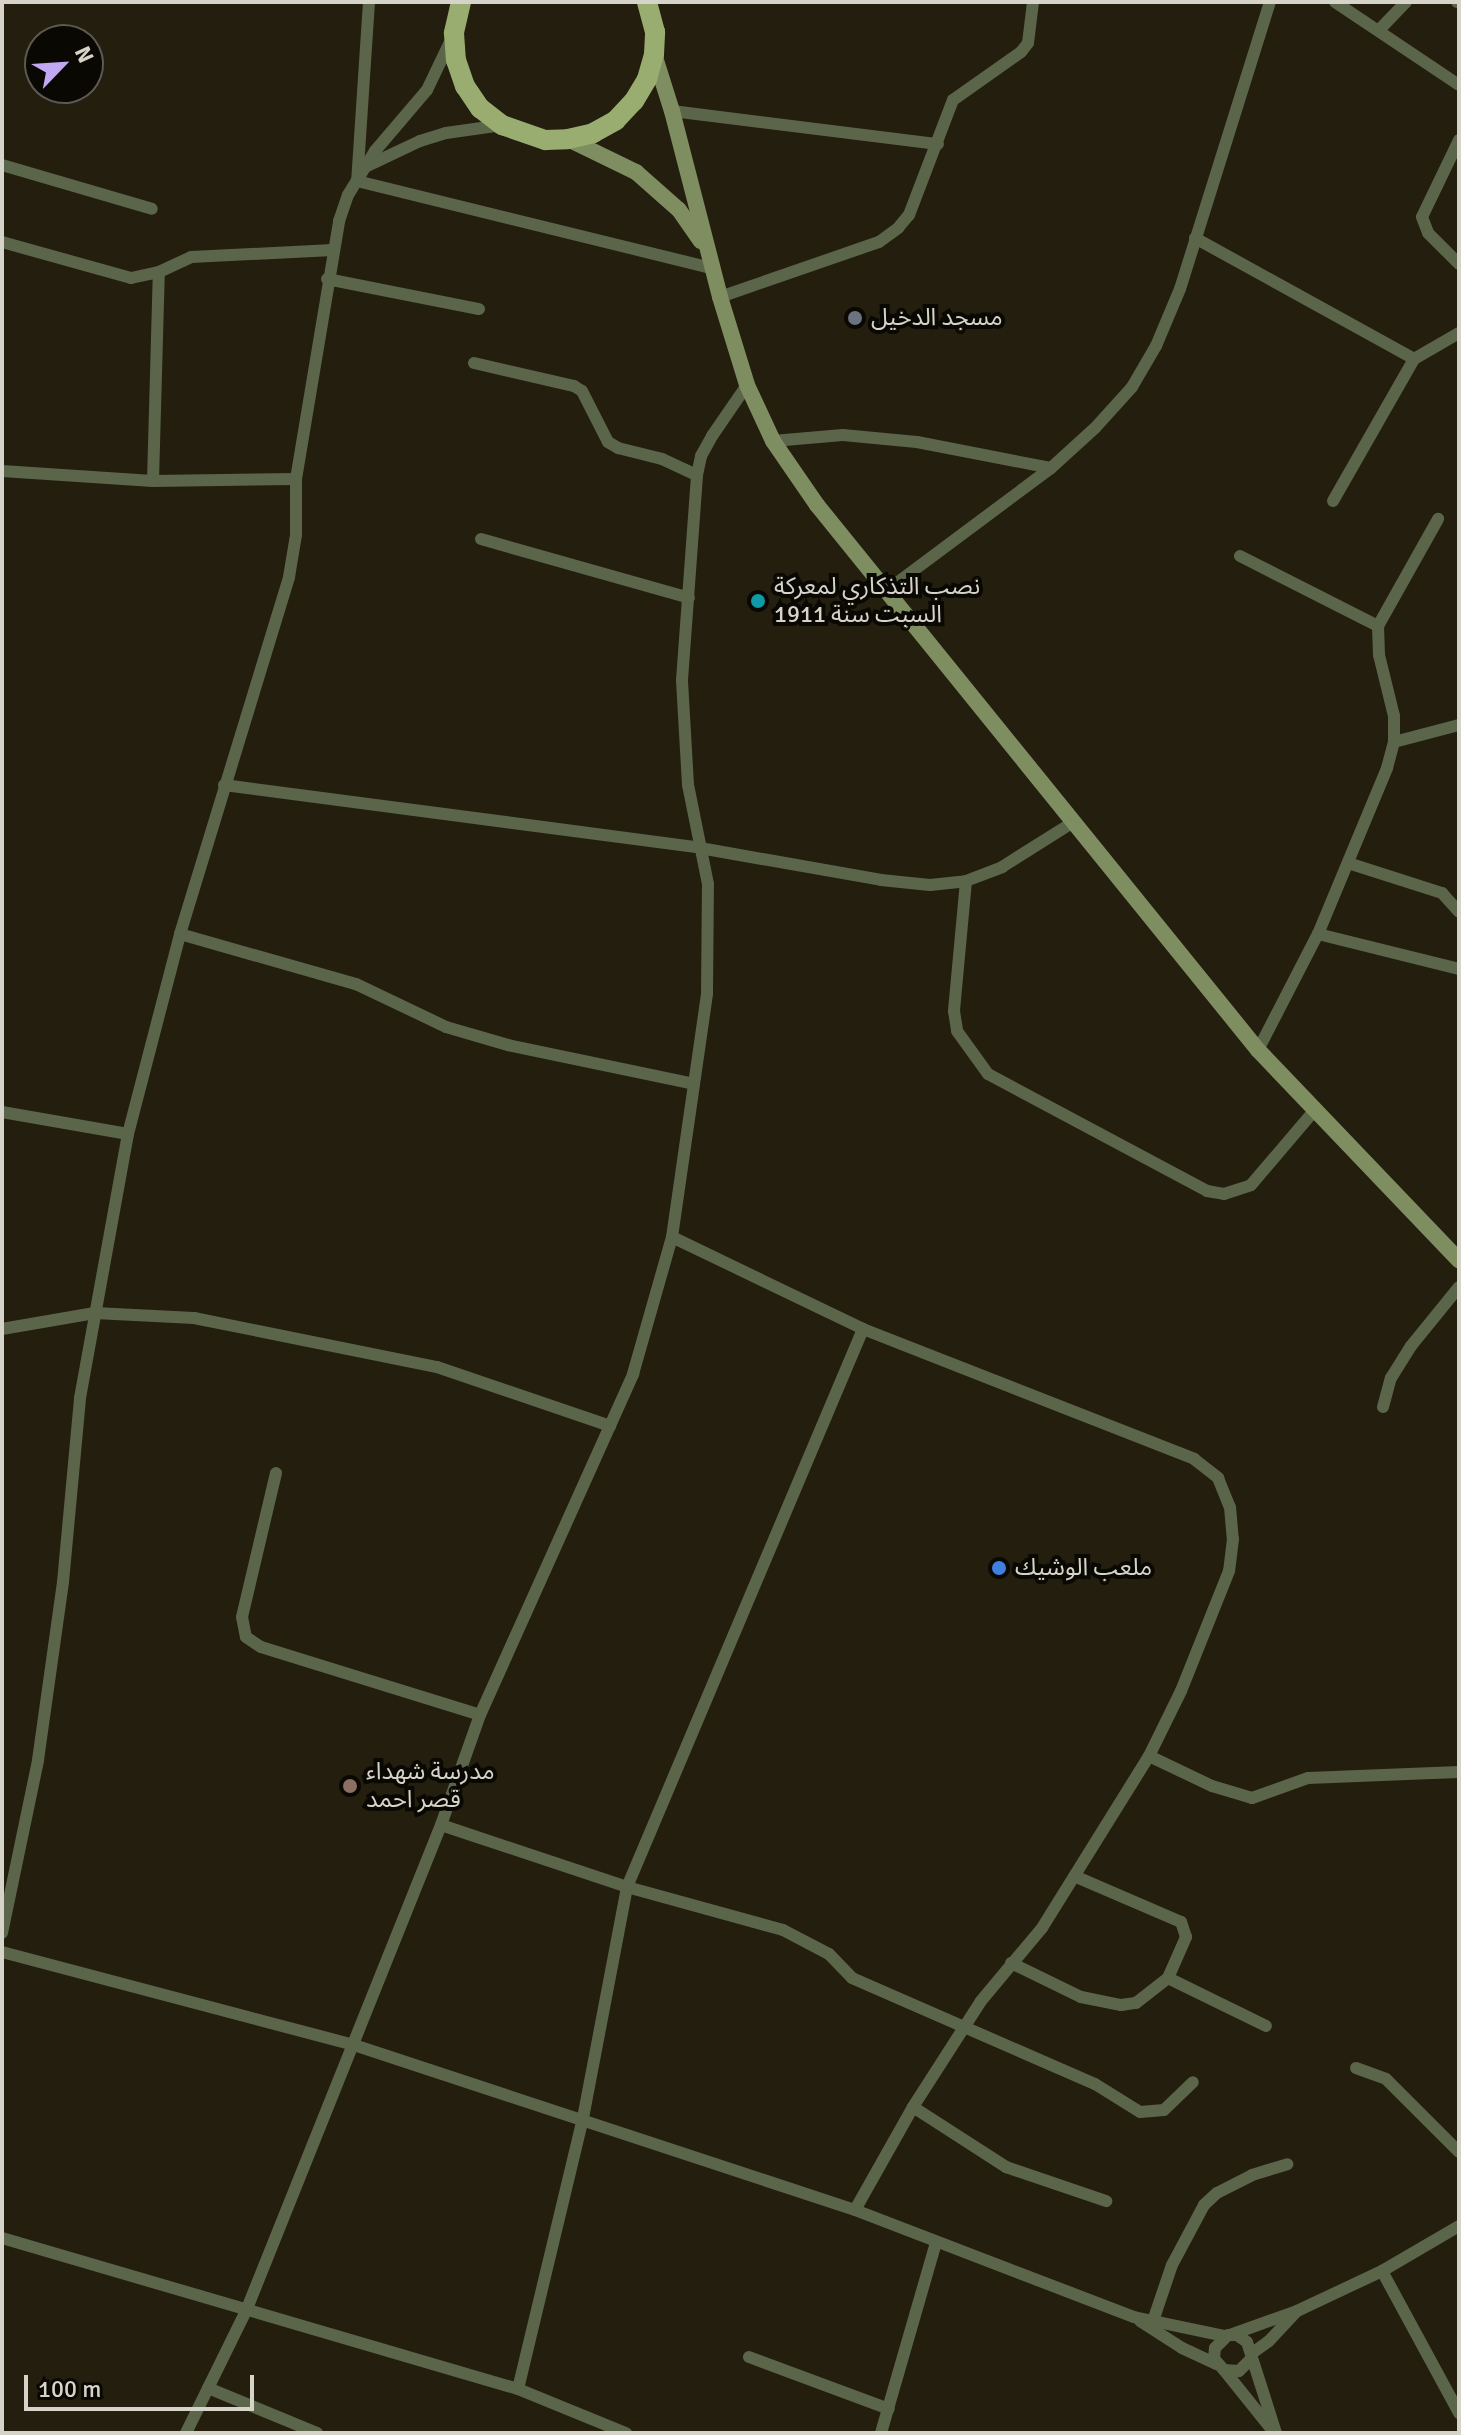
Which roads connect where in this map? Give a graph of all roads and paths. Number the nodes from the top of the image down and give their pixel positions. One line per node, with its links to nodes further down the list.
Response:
1 (369, 2): 19 (street)
2 (461, 2): 9 (main road)
3 (647, 2): 10 (main road)
4 (1033, 2): 16 (street)
5 (1270, 2): 21 (street)
6 (1335, 2): 8 (street)
7 (1406, 2): 8 (street)
8 (1380, 29): 11 (street)
9 (454, 33): 13 (main road); 18 (street)
10 (654, 54): 12 (main road); 14 (main road)
11 (1459, 85)
12 (672, 111): 16 (street); 24 (main road)
13 (502, 125): 14 (main road); 18 (street)
14 (568, 139): 24 (main road)
15 (1459, 140): 25 (street)
16 (938, 144): 28 (street)
17 (2, 165): 20 (street)
18 (365, 167): 19 (street)
19 (357, 181): 23 (street); 24 (street)
20 (152, 209)
21 (1195, 238): 31 (street); 35 (street)
22 (2, 242): 26 (street)
23 (333, 250): 26 (street); 27 (street)
24 (710, 260): 28 (main road)
25 (1459, 264)
26 (159, 272): 39 (street)
27 (327, 279): 29 (street); 38 (street)
28 (720, 297): 33 (main road)
29 (479, 309)
30 (1459, 333): 31 (street)
31 (1414, 359): 40 (street)
32 (474, 363): 37 (street)
33 (747, 385): 34 (main road); 37 (street)
34 (773, 441): 35 (street); 44 (main road)
35 (1051, 468): 44 (street)
36 (2, 471): 39 (street)
37 (697, 475): 45 (street)
38 (296, 479): 39 (street); 49 (street)
39 (153, 481)
40 (1333, 501)
41 (1438, 519): 46 (street)
42 (481, 539): 45 (street)
43 (1240, 556): 46 (street)
44 (886, 591): 50 (main road)
45 (689, 598): 51 (street)
46 (1378, 626): 48 (street)
47 (1459, 725): 48 (street)
48 (1394, 742): 52 (street)
49 (224, 785): 51 (street); 55 (street)
50 (1072, 823): 53 (street); 58 (main road)
51 (700, 848): 53 (street); 59 (street)
52 (1348, 863): 54 (street); 56 (street)
53 (966, 881): 60 (street)
54 (1459, 912)
55 (180, 934): 59 (street); 62 (street)
56 (1318, 934): 57 (street); 58 (street)
57 (1459, 969)
58 (1258, 1050): 60 (main road)
59 (694, 1084): 63 (street)
60 (1314, 1111): 64 (main road)
61 (2, 1112): 62 (street)
62 (128, 1134): 66 (street)
63 (672, 1237): 68 (street); 70 (street)
64 (1459, 1260)
65 (1459, 1287): 69 (street)
66 (95, 1313): 67 (street); 70 (street); 78 (street)
67 (2, 1329)
68 (863, 1329): 73 (street); 77 (street)
69 (1383, 1407)
70 (610, 1426): 72 (street)
71 (276, 1473): 72 (street)
72 (480, 1715): 75 (street)
73 (1149, 1756): 74 (street); 76 (street)
74 (1459, 1772)
75 (441, 1825): 77 (street); 84 (street)
76 (1074, 1876): 80 (street); 81 (street)
77 (627, 1887): 83 (street); 88 (street)
78 (2, 1933)
79 (2, 1952): 84 (street)
80 (1011, 1963): 81 (street); 83 (street)
81 (1168, 1978): 82 (street)
82 (1266, 2026)
83 (964, 2029): 86 (street); 87 (street)
84 (354, 2045): 88 (street); 97 (street)
85 (1356, 2068): 89 (street)
86 (1193, 2082)
87 (913, 2107): 91 (street); 92 (street)
88 (583, 2118): 92 (street); 106 (street)
89 (1459, 2152)
90 (1287, 2164): 100 (street)
91 (1106, 2201)
92 (855, 2210): 95 (street)
93 (1459, 2226): 96 (street)
94 (2, 2238): 97 (street)
95 (936, 2242): 99 (street); 107 (street)
96 (1382, 2271): 98 (street); 108 (street)
97 (246, 2311): 105 (street); 106 (street)
98 (1297, 2311): 101 (street); 103 (street)
99 (1134, 2317): 100 (street); 104 (street)
100 (1153, 2321): 101 (street)
101 (1228, 2336): 103 (street); 104 (street)
102 (749, 2357): 107 (street)
103 (1250, 2357): 104 (street); 113 (street)
104 (1220, 2367): 113 (street)
105 (208, 2388): 109 (street); 110 (street)
106 (518, 2389): 111 (street)
107 (889, 2409): 112 (street)
108 (1459, 2413)
109 (186, 2433)
110 (317, 2433)
111 (626, 2433)
112 (881, 2433)
113 (1275, 2433)

